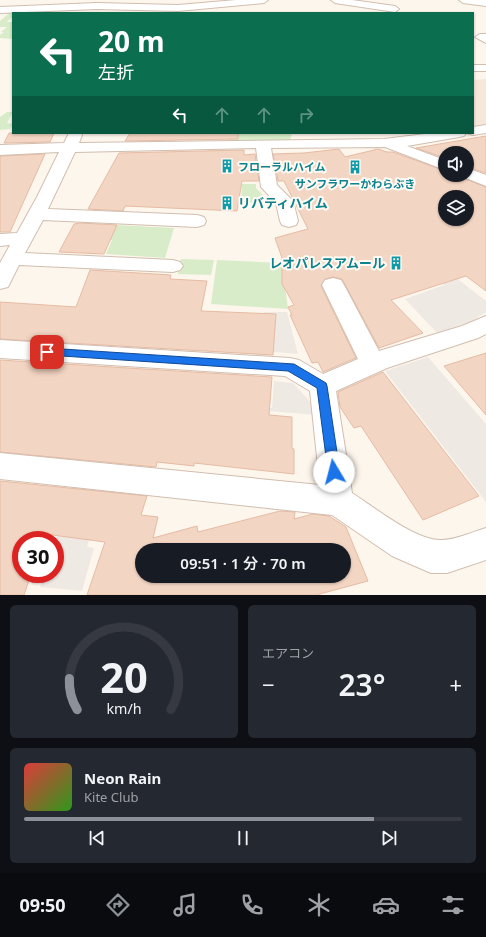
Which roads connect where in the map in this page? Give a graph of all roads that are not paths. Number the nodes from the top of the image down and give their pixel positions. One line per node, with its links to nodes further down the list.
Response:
1 (4, 0): 8 (street)
2 (210, 0): 9 (street)
3 (335, 0): 10 (street)
4 (262, 1): 9 (street); 15 (street)
5 (468, 2): 7 (street)
6 (100, 3): 12 (street); 13 (street)
7 (486, 3)
8 (0, 4)
9 (224, 4): 14 (street)
10 (395, 9)
11 (0, 10): 12 (street)
12 (70, 10)
13 (128, 10): 14 (street)
14 (177, 10)
15 (253, 12)
16 (474, 68): 17 (street)
17 (486, 68)
18 (486, 129): 19 (street)
19 (474, 131)
20 (453, 134): 23 (street)
21 (298, 138): 23 (street); 24 (street)
22 (73, 140): 24 (street); 25 (street); 29 (street)
23 (384, 143): 26 (street)
24 (264, 144): 31 (street)
25 (0, 150)
26 (438, 162)
27 (474, 176): 28 (street)
28 (486, 180)
29 (37, 214): 30 (street); 32 (street)
30 (197, 221)
31 (289, 221)
32 (24, 239): 33 (street); 34 (street)
33 (0, 240)
34 (13, 259): 35 (street); 36 (street)
35 (173, 266)
36 (0, 282)
37 (333, 285): 40 (street)
38 (486, 324): 40 (street)
39 (0, 349): 41 (street)
40 (372, 364): 41 (street)
41 (322, 386): 43 (street)
42 (0, 466): 43 (street)
43 (338, 501): 44 (street)
44 (486, 544)

